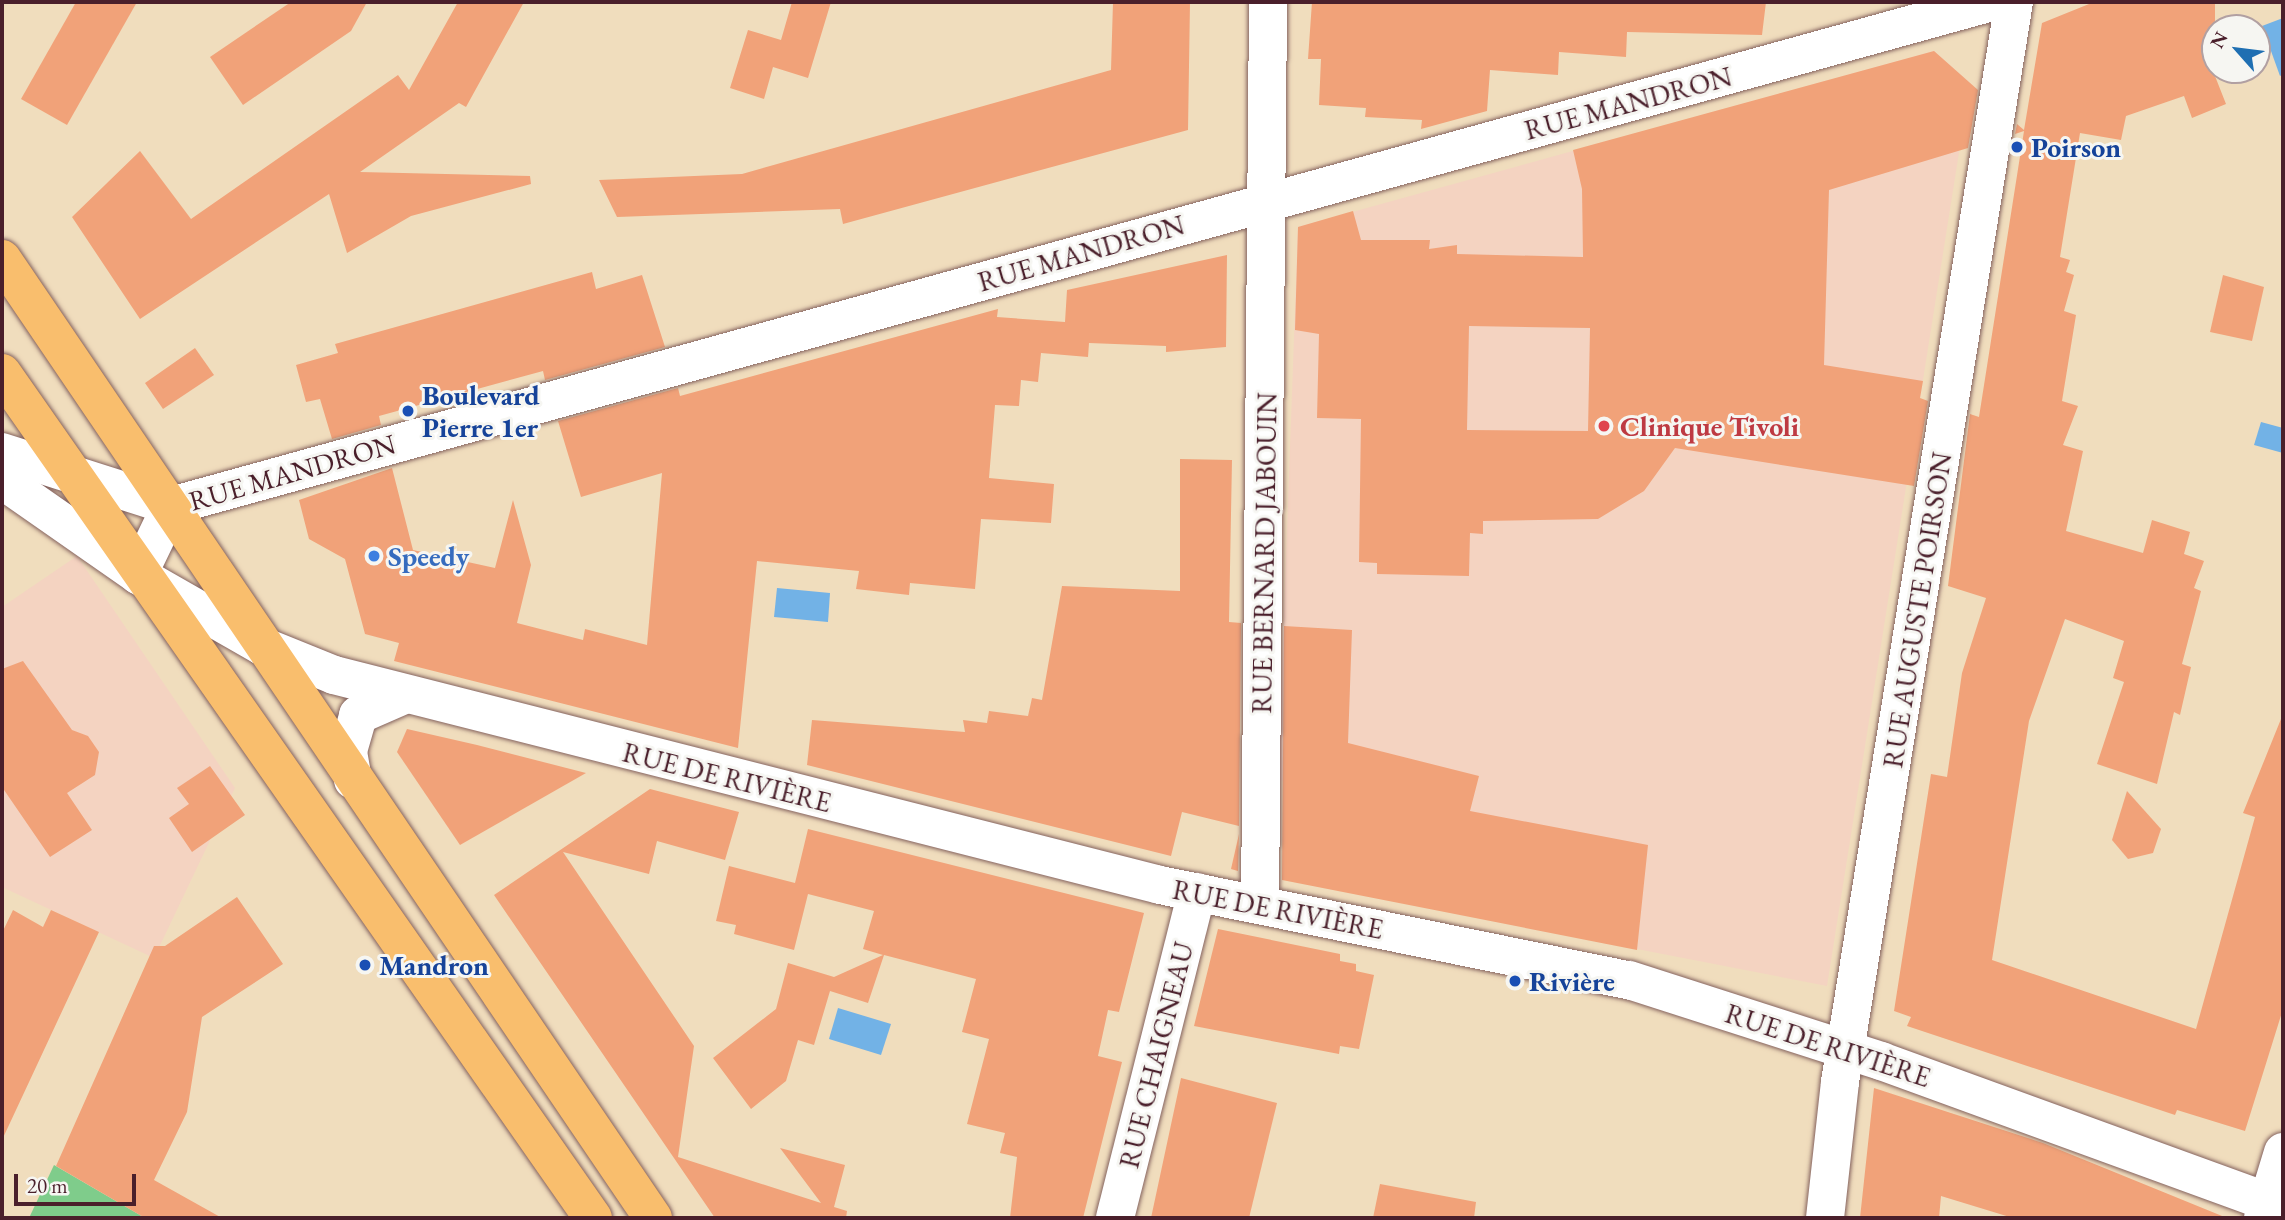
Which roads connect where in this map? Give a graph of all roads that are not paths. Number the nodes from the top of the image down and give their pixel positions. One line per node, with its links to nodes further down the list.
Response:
1 (1268, 2): 4 (street, RUE BERNARD JABOUIN)
2 (1992, 2): 4 (street, RUE MANDRON)
3 (2014, 2): 17 (street, RUE AUGUSTE POIRSON)
4 (1267, 201): 10 (street, RUE MANDRON); 16 (street, RUE BERNARD JABOUIN)
5 (2, 259): 10 (main road)
6 (2, 373): 8 (main road)
7 (2, 452): 8 (street)
8 (72, 479): 10 (street); 11 (main road)
9 (2, 480): 11 (street, RUE DE RIVIÈRE)
10 (171, 506): 11 (street); 12 (main road)
11 (138, 575): 12 (street, RUE DE RIVIÈRE); 20 (main road)
12 (262, 646): 13 (street, RUE DE RIVIÈRE); 14 (main road)
13 (402, 696): 14 (street); 15 (street, RUE DE RIVIÈRE)
14 (353, 780): 21 (main road)
15 (1197, 892): 16 (street, RUE DE RIVIÈRE); 22 (street, RUE CHAIGNEAU)
16 (1260, 905): 17 (street, RUE DE RIVIÈRE)
17 (1846, 1050): 19 (street, RUE DE RIVIÈRE); 23 (street, RUE AUGUSTE POIRSON)
18 (2283, 1152): 19 (street)
19 (2271, 1209)
20 (593, 1218)
21 (653, 1218)
22 (1115, 1218)
23 (1825, 1218)

